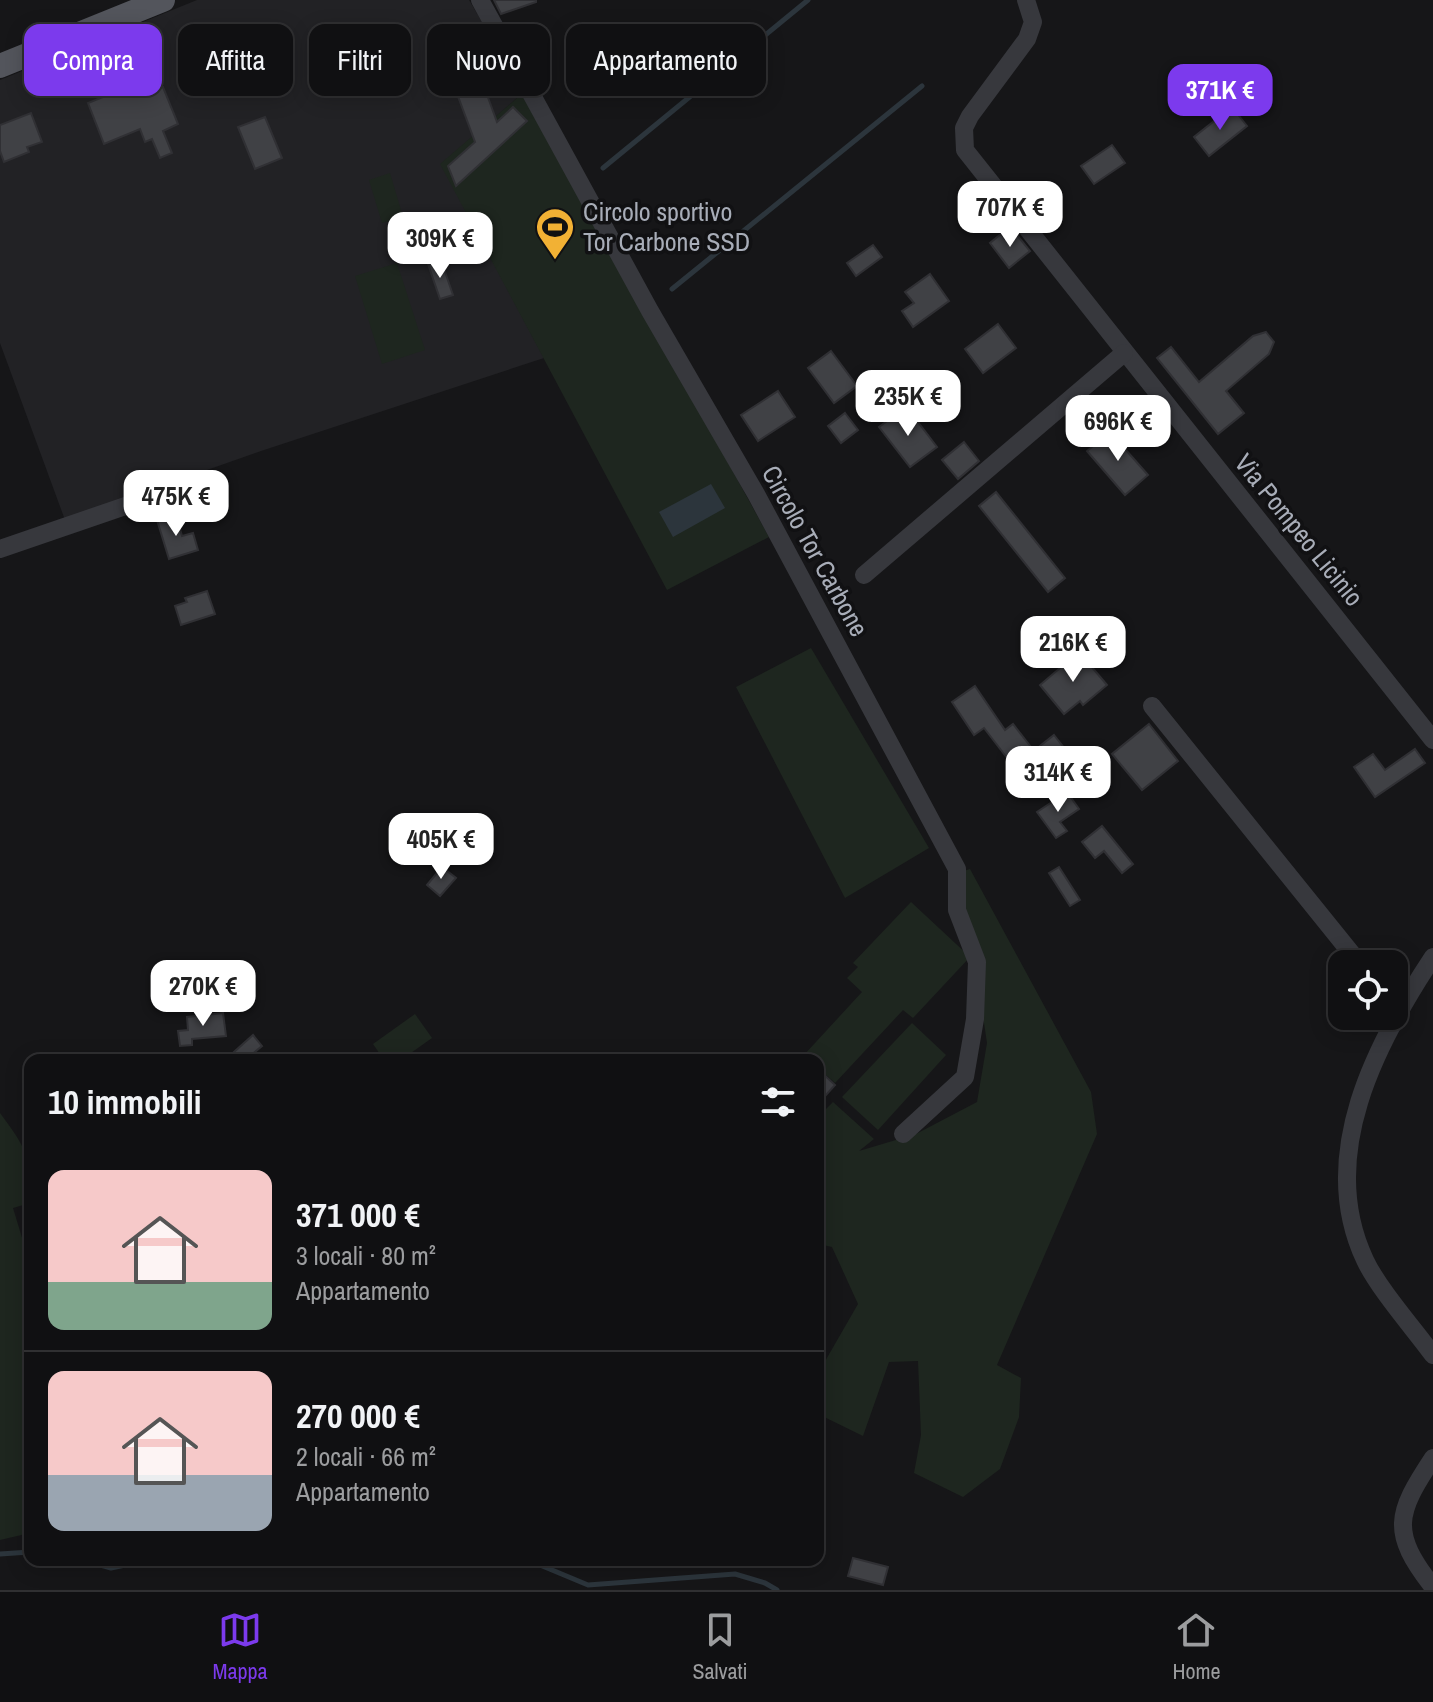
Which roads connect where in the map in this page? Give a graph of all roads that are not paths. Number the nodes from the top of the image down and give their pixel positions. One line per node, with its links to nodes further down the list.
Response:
1 (163, 0): 4 (main road)
2 (480, 0): 15 (street, Circolo Tor Carbone)
3 (1026, 0): 5 (street, Via Pompeo Licinio)
4 (0, 66)
5 (1124, 353): 8 (street); 10 (street, Via Pompeo Licinio)
6 (137, 502): 7 (street)
7 (0, 549)
8 (864, 575)
9 (1152, 706): 11 (street)
10 (1433, 740)
11 (1349, 950)
12 (1433, 957): 13 (street)
13 (1408, 987)
14 (1386, 1030): 16 (street)
15 (903, 1134)
16 (1433, 1355)
17 (1433, 1458): 18 (street)
18 (1433, 1587)

